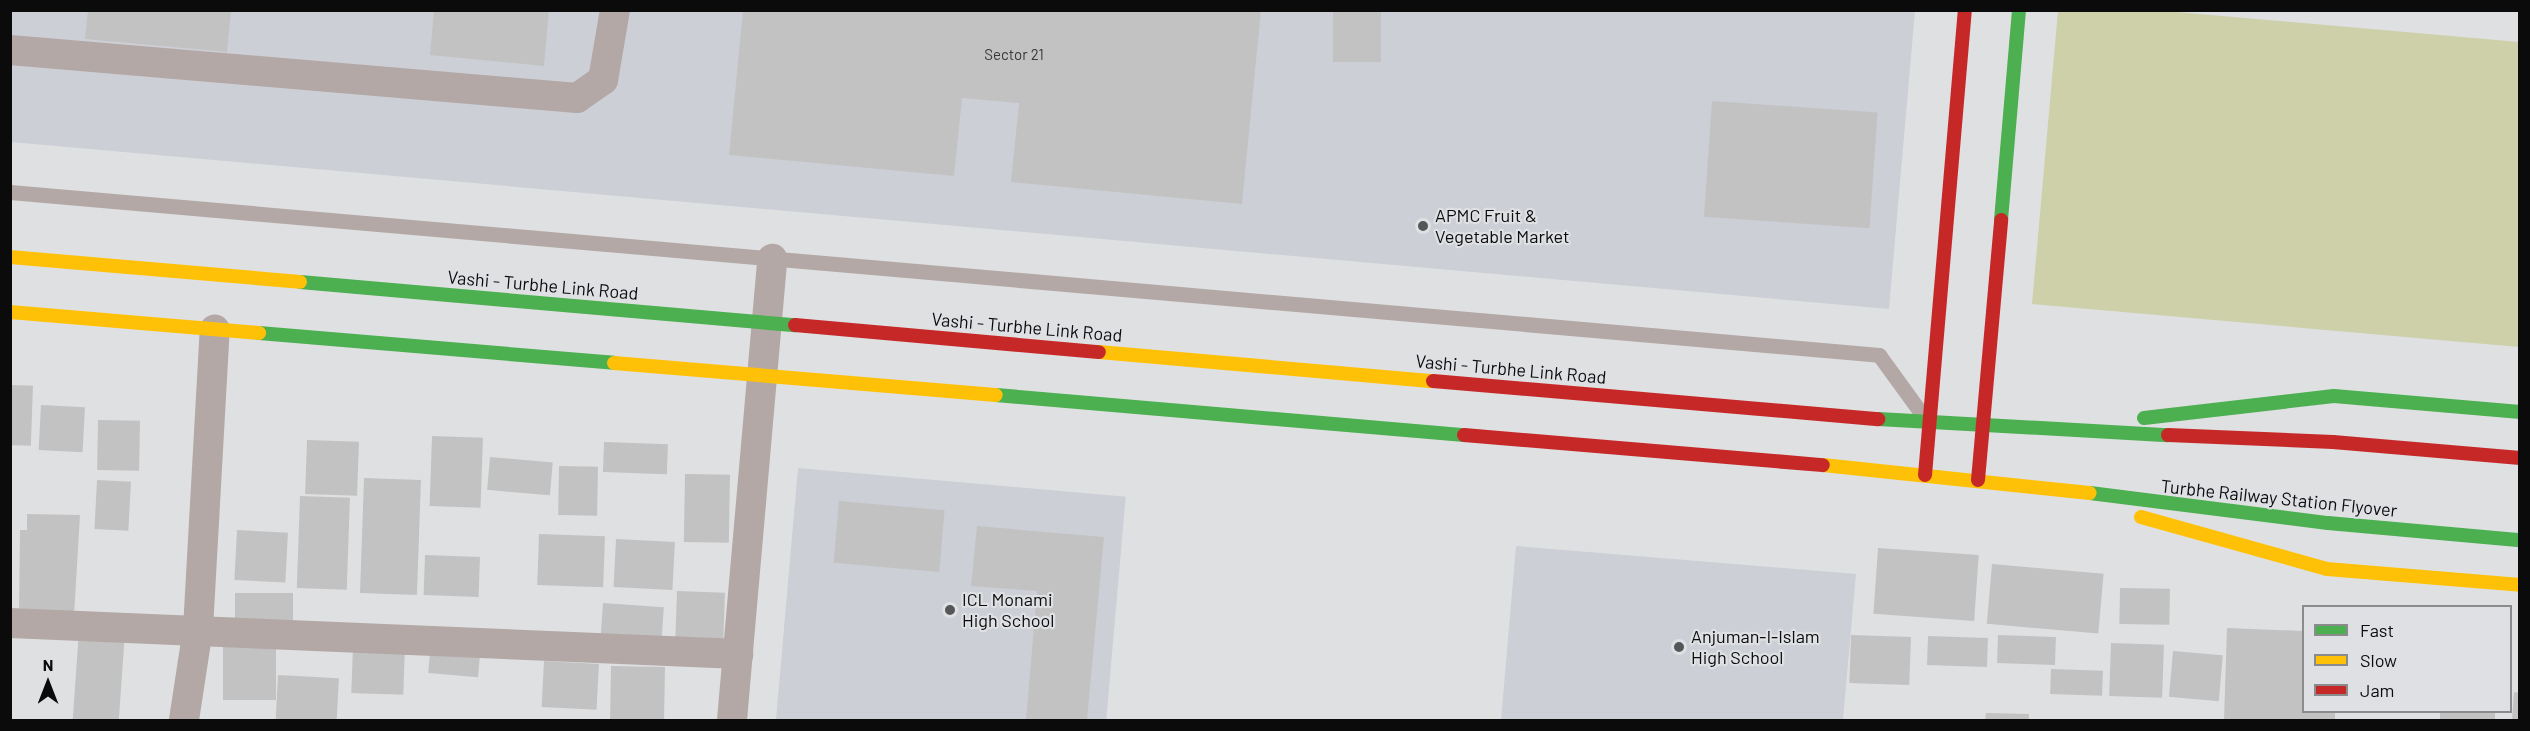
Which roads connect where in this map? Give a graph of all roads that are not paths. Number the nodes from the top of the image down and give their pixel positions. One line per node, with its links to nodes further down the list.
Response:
1 (615, 10): 4 (street)
2 (1965, 10): 13 (main road)
3 (2019, 10): 14 (main road)
4 (10, 50)
5 (10, 192): 7 (lane)
6 (10, 257): 9 (main road, Vashi - Turbhe Link Road)
7 (772, 259): 9 (street); 13 (lane)
8 (10, 312): 10 (main road)
9 (766, 323): 11 (street); 13 (main road, Vashi - Turbhe Link Road)
10 (215, 328): 11 (main road); 23 (street)
11 (762, 376): 17 (main road); 24 (street)
12 (2520, 412): 15 (main road)
13 (1928, 423): 14 (main road, Vashi - Turbhe Link Road); 17 (main road)
14 (1982, 427): 15 (main road, Vashi - Turbhe Link Road); 18 (main road)
15 (2041, 429): 16 (main road)
16 (2520, 458)
17 (1925, 475): 18 (main road)
18 (1978, 480): 19 (main road)
19 (2035, 487): 20 (main road, Turbhe Railway Station Flyover); 21 (main road)
20 (2520, 540)
21 (2520, 585)
22 (10, 623): 23 (street)
23 (198, 629): 24 (street); 25 (street)
24 (738, 654): 26 (street)
25 (183, 720)
26 (732, 720)

